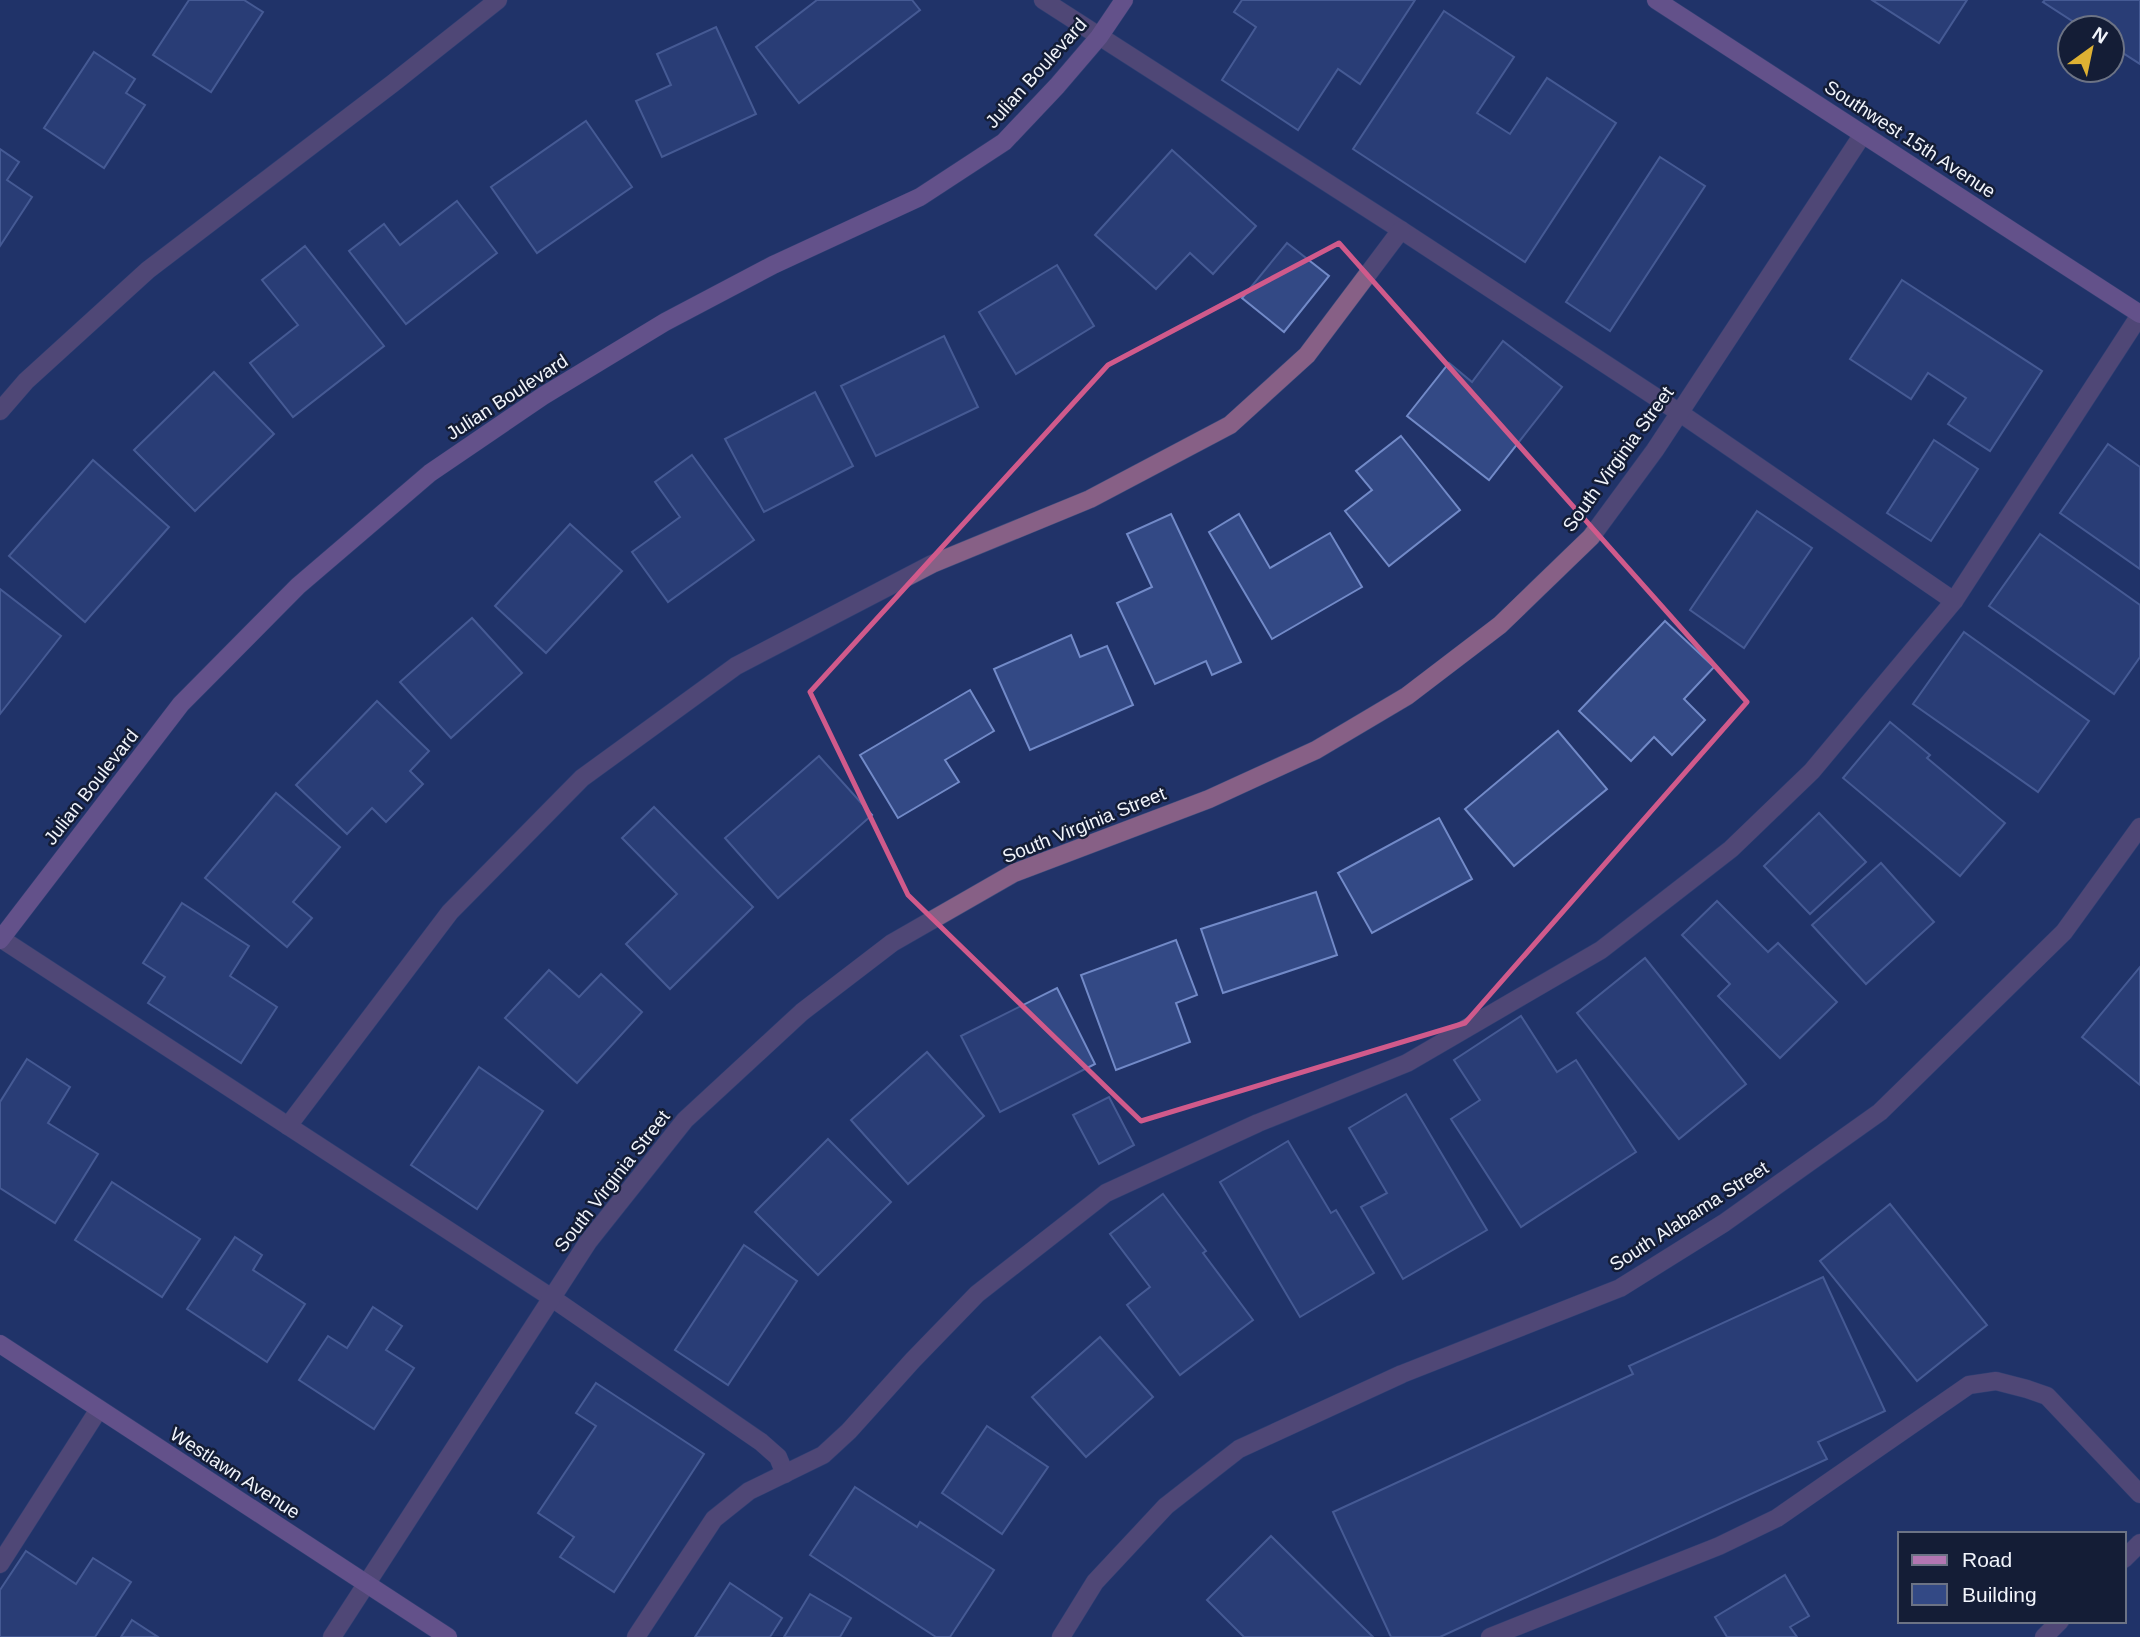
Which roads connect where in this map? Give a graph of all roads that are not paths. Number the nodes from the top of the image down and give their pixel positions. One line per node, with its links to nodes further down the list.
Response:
1 (498, 0): 9 (street)
2 (1043, 0): 5 (street)
3 (1125, 0): 5 (main road, Julian Boulevard)
4 (1656, 0): 6 (main road, Southwest 15th Avenue)
5 (1099, 37): 7 (street); 13 (main road, Julian Boulevard)
6 (1863, 134): 8 (main road, Southwest 15th Avenue); 10 (street, South Virginia Street)
7 (1401, 230): 10 (street); 14 (street)
8 (2140, 314): 11 (street)
9 (0, 411)
10 (1680, 413): 11 (street); 15 (street, South Virginia Street)
11 (1954, 601): 18 (street)
12 (2140, 827): 28 (street, South Alabama Street)
13 (0, 939): 14 (street)
14 (288, 1126): 15 (street)
15 (552, 1298): 18 (street); 23 (street, South Virginia Street)
16 (0, 1344): 17 (main road, Westlawn Avenue)
17 (99, 1409): 22 (street); 23 (main road, Westlawn Avenue)
18 (785, 1474): 27 (street)
19 (2140, 1494): 29 (street)
20 (2140, 1543): 21 (street)
21 (2126, 1557)
22 (0, 1564)
23 (366, 1584): 25 (street, South Virginia Street); 26 (main road, Westlawn Avenue)
24 (2058, 1623): 30 (street)
25 (332, 1637)
26 (448, 1637)
27 (636, 1637)
28 (1061, 1637)
29 (1490, 1637)
30 (2044, 1637)

